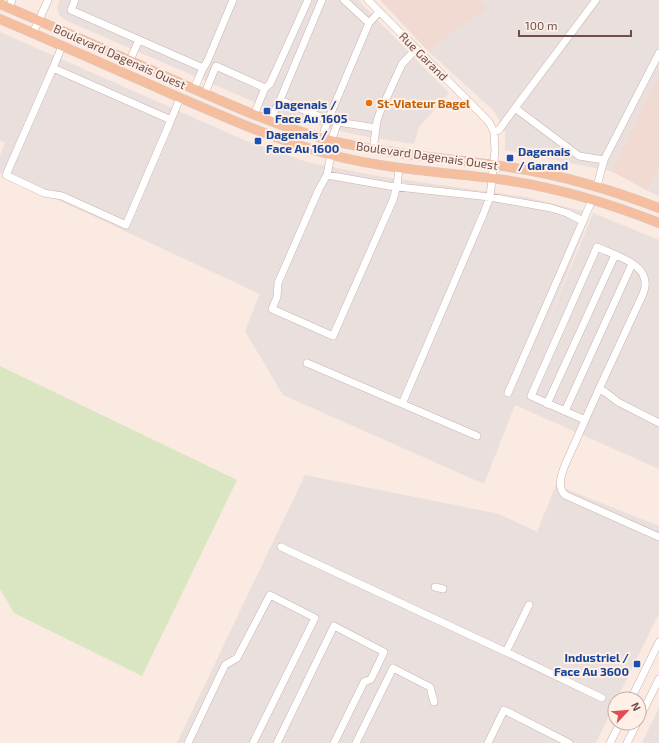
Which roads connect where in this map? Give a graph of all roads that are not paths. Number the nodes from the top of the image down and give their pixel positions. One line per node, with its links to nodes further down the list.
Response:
1 (48, 0): 13 (street)
2 (75, 0): 16 (street)
3 (233, 0): 22 (street)
4 (308, 0): 23 (street)
5 (322, 0): 27 (street)
6 (344, 0): 14 (street)
7 (368, 0): 11 (street, Rue Garand)
8 (596, 0): 28 (street)
9 (0, 4): 10 (main road, Boulevard Dagenais Ouest)
10 (11, 4): 13 (main road, Boulevard Dagenais Ouest)
11 (379, 12): 14 (street); 18 (street, Rue Garand)
12 (0, 19): 15 (main road, Boulevard Dagenais Ouest)
13 (39, 20): 15 (street); 20 (main road, Boulevard Dagenais Ouest)
14 (369, 23): 31 (street)
15 (33, 33): 17 (main road, Boulevard Dagenais Ouest)
16 (139, 40): 20 (street); 22 (street)
17 (62, 46): 21 (street); 26 (main road, Boulevard Dagenais Ouest)
18 (416, 49): 33 (street); 34 (street, Rue Garand)
19 (659, 53): 39 (street)
20 (130, 60): 24 (main road, Boulevard Dagenais Ouest)
21 (53, 68): 30 (street); 30 (street)
22 (203, 68): 24 (street)
23 (265, 88): 25 (street); 29 (street)
24 (194, 89): 25 (main road, Boulevard Dagenais Ouest)
25 (204, 93): 29 (main road, Boulevard Dagenais Ouest)
26 (180, 98): 30 (street); 38 (main road, Boulevard Dagenais Ouest)
27 (280, 100): 31 (street); 32 (street)
28 (515, 108): 34 (street); 39 (street)
29 (254, 115): 32 (main road, Boulevard Dagenais Ouest)
30 (171, 120)
31 (328, 120): 35 (street)
32 (270, 121): 35 (main road, Boulevard Dagenais Ouest)
33 (376, 128): 36 (street); 37 (street)
34 (494, 132): 40 (street, Rue Garand)
35 (322, 138): 36 (main road, Boulevard Dagenais Ouest)
36 (332, 141): 37 (main road, Boulevard Dagenais Ouest)
37 (373, 150): 40 (main road, Boulevard Dagenais Ouest)
38 (331, 155): 41 (main road, Boulevard Dagenais Ouest); 42 (street)
39 (604, 160): 45 (street)
40 (494, 165): 43 (street, Rue Garand); 45 (main road, Boulevard Dagenais Ouest)
41 (399, 168): 43 (main road, Boulevard Dagenais Ouest); 44 (street)
42 (327, 175): 44 (street); 44 (street)
43 (491, 179): 46 (street, Rue Garand); 47 (main road, Boulevard Dagenais Ouest)
44 (397, 186): 46 (street)
45 (597, 186): 48 (main road, Boulevard Dagenais Ouest)
46 (490, 197): 49 (street); 56 (street, Rue Garand)
47 (592, 200): 49 (street); 50 (main road, Boulevard Dagenais Ouest)
48 (659, 207)
49 (583, 221): 55 (street)
50 (659, 223)
51 (614, 256): 52 (street); 57 (street); 57 (street)
52 (632, 264): 54 (street); 58 (street)
53 (307, 363): 56 (street)
54 (599, 389): 59 (street); 60 (street)
55 (508, 393)
56 (402, 404): 61 (street)
57 (547, 404): 58 (street)
58 (565, 412): 59 (street)
59 (585, 420): 62 (street)
60 (659, 423)
61 (477, 436)
62 (659, 537)
63 (281, 547): 66 (street)
64 (529, 605): 66 (street)
65 (659, 642): 68 (street)
66 (506, 652): 69 (street)
67 (659, 679): 71 (street)
68 (635, 691)
69 (602, 698)
70 (434, 702): 78 (street)
71 (647, 703)
72 (616, 731): 81 (street)
73 (633, 731): 82 (street)
74 (188, 743): 75 (street)
75 (253, 743)
76 (277, 743): 77 (street)
77 (334, 743)
78 (356, 743)
79 (488, 743): 80 (street)
80 (569, 743)
81 (610, 743)
82 (627, 743)

